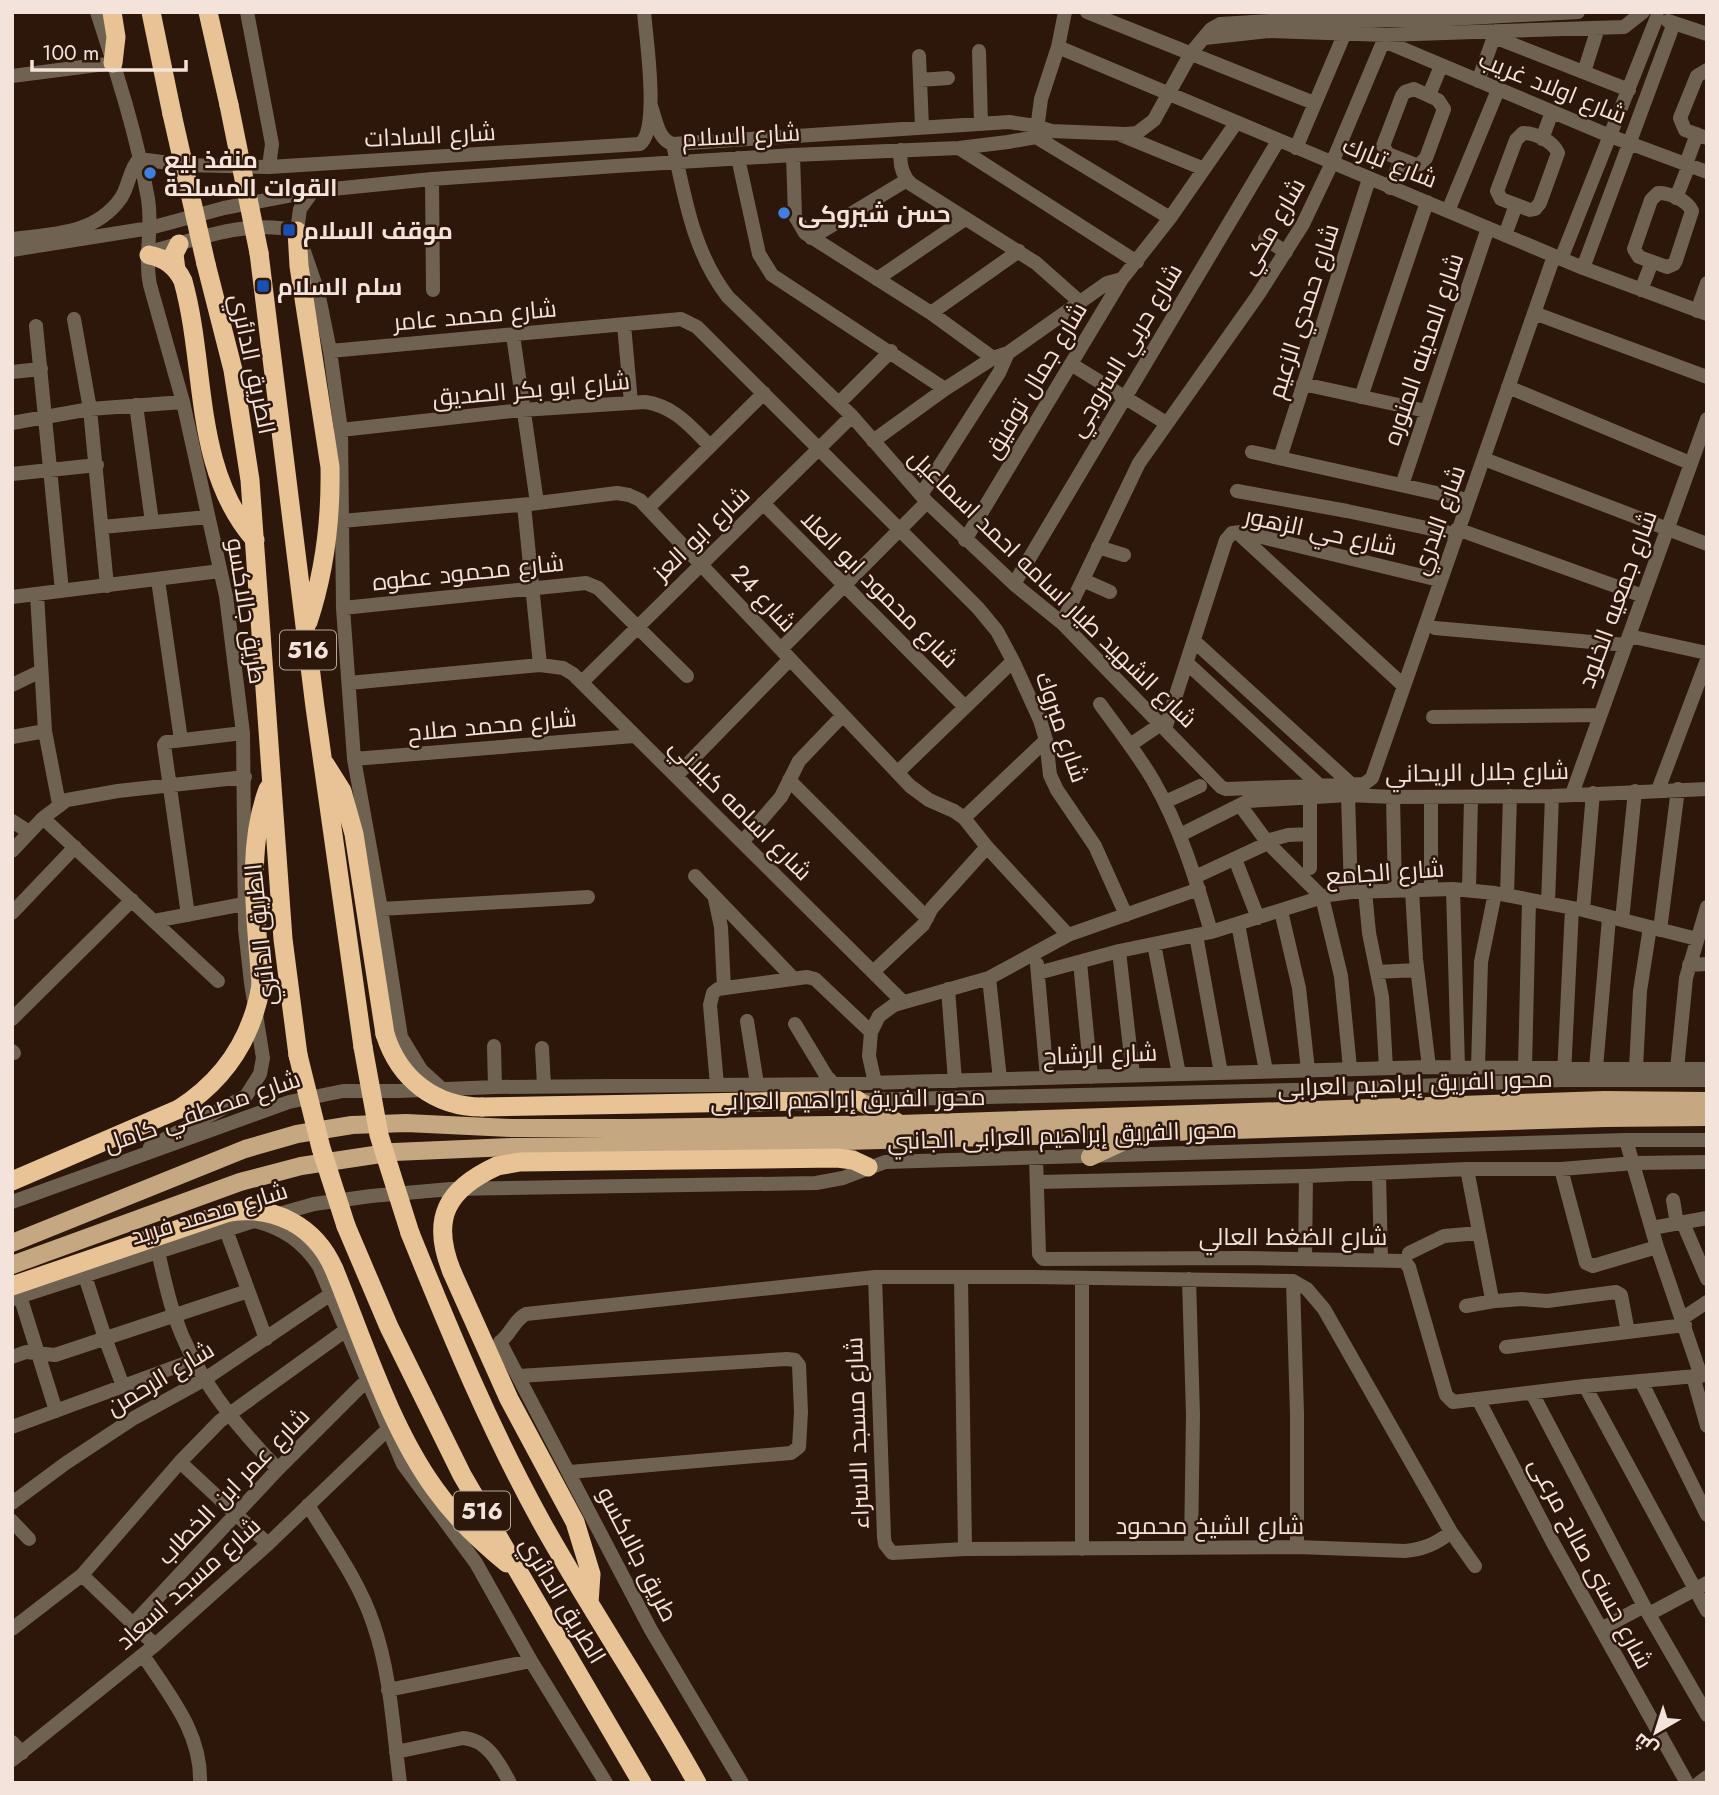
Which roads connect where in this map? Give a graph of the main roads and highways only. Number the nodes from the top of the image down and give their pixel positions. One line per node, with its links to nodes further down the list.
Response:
1 (112, 12): 4 (highway)
2 (151, 12): 9 (highway, الطريق الدائري / 516, bridge)
3 (208, 12): 10 (highway, الطريق الدائري / 516, bridge)
4 (113, 63)
5 (297, 231): 10 (highway)
6 (179, 244): 8 (highway)
7 (149, 253): 8 (highway)
8 (176, 270): 9 (highway)
9 (255, 540): 12 (highway, الطريق الدائري / 516)
10 (306, 629): 11 (highway, الطريق الدائري / 516)
11 (322, 760): 13 (highway, bridge); 27 (highway, الطريق الدائري / 516, bridge)
12 (271, 782): 22 (highway, bridge); 26 (highway, الطريق الدائري / 516, bridge)
13 (857, 1100): 17 (main road)
14 (1707, 1101): 17 (main road, محور الفريق إبراهيم العرابى)
15 (1674, 1117): 16 (main road, محور الفريق إبراهيم العرابى); 18 (main road); 19 (main road, محور الفريق إبراهيم العرابى)
16 (1707, 1117)
17 (900, 1124): 23 (main road, محور الفريق إبراهيم العرابى)
18 (1707, 1126)
19 (1141, 1133): 20 (main road); 24 (main road, محور الفريق إبراهيم العرابى)
20 (1090, 1157)
21 (868, 1167): 27 (highway, bridge)
22 (12, 1181)
23 (12, 1243)
24 (12, 1265)
25 (15, 1294): 26 (highway, bridge)
26 (517, 1571): 28 (highway, الطريق الدائري / 516)
27 (589, 1603): 29 (highway, الطريق الدائري / 516)
28 (642, 1783)
29 (697, 1783)

